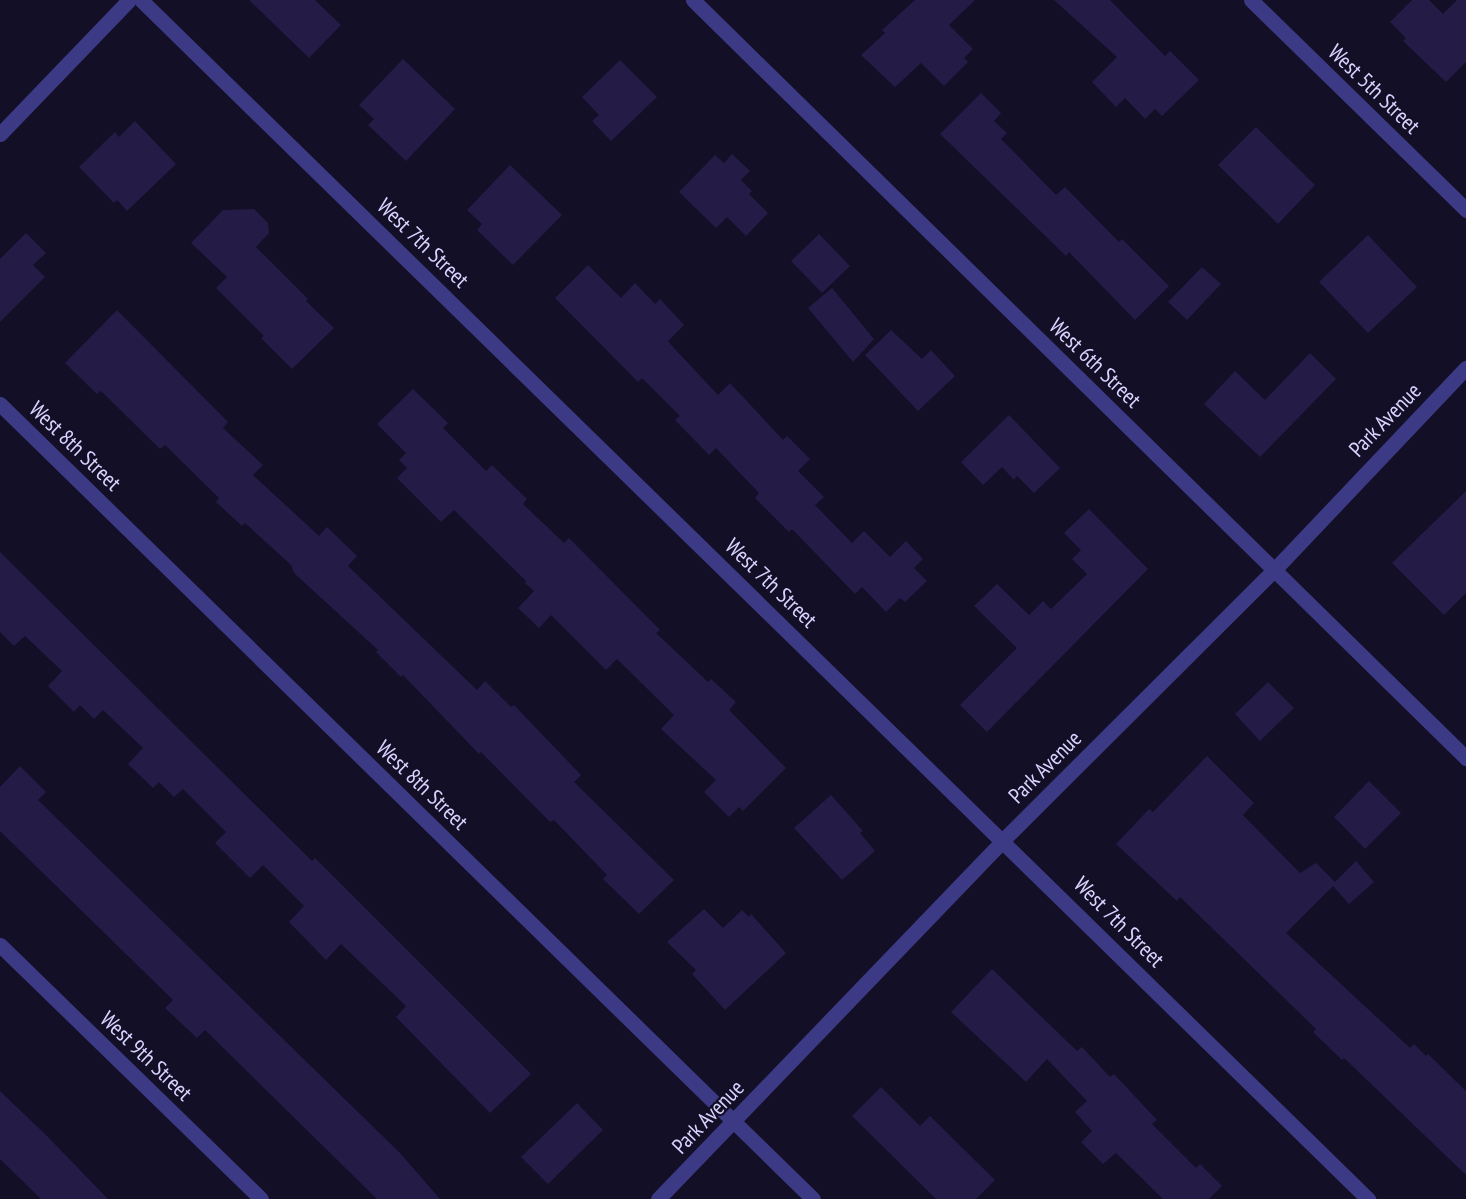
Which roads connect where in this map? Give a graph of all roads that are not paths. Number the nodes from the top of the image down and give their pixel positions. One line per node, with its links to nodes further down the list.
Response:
1 (129, 0): 5 (street)
2 (141, 0): 11 (street, West 7th Street)
3 (693, 0): 9 (street, West 6th Street)
4 (1251, 0): 6 (street, West 5th Street)
5 (0, 134)
6 (1466, 210)
7 (1466, 368): 9 (street, Park Avenue)
8 (0, 404): 13 (street, West 8th Street)
9 (1274, 570): 10 (street, West 6th Street); 11 (street, Park Avenue)
10 (1466, 758)
11 (1003, 840): 13 (street, Park Avenue); 17 (street, West 7th Street)
12 (0, 945): 14 (street, West 9th Street)
13 (735, 1122): 15 (street, Park Avenue); 16 (street, West 8th Street)
14 (261, 1199)
15 (658, 1199)
16 (813, 1199)
17 (1368, 1199)

